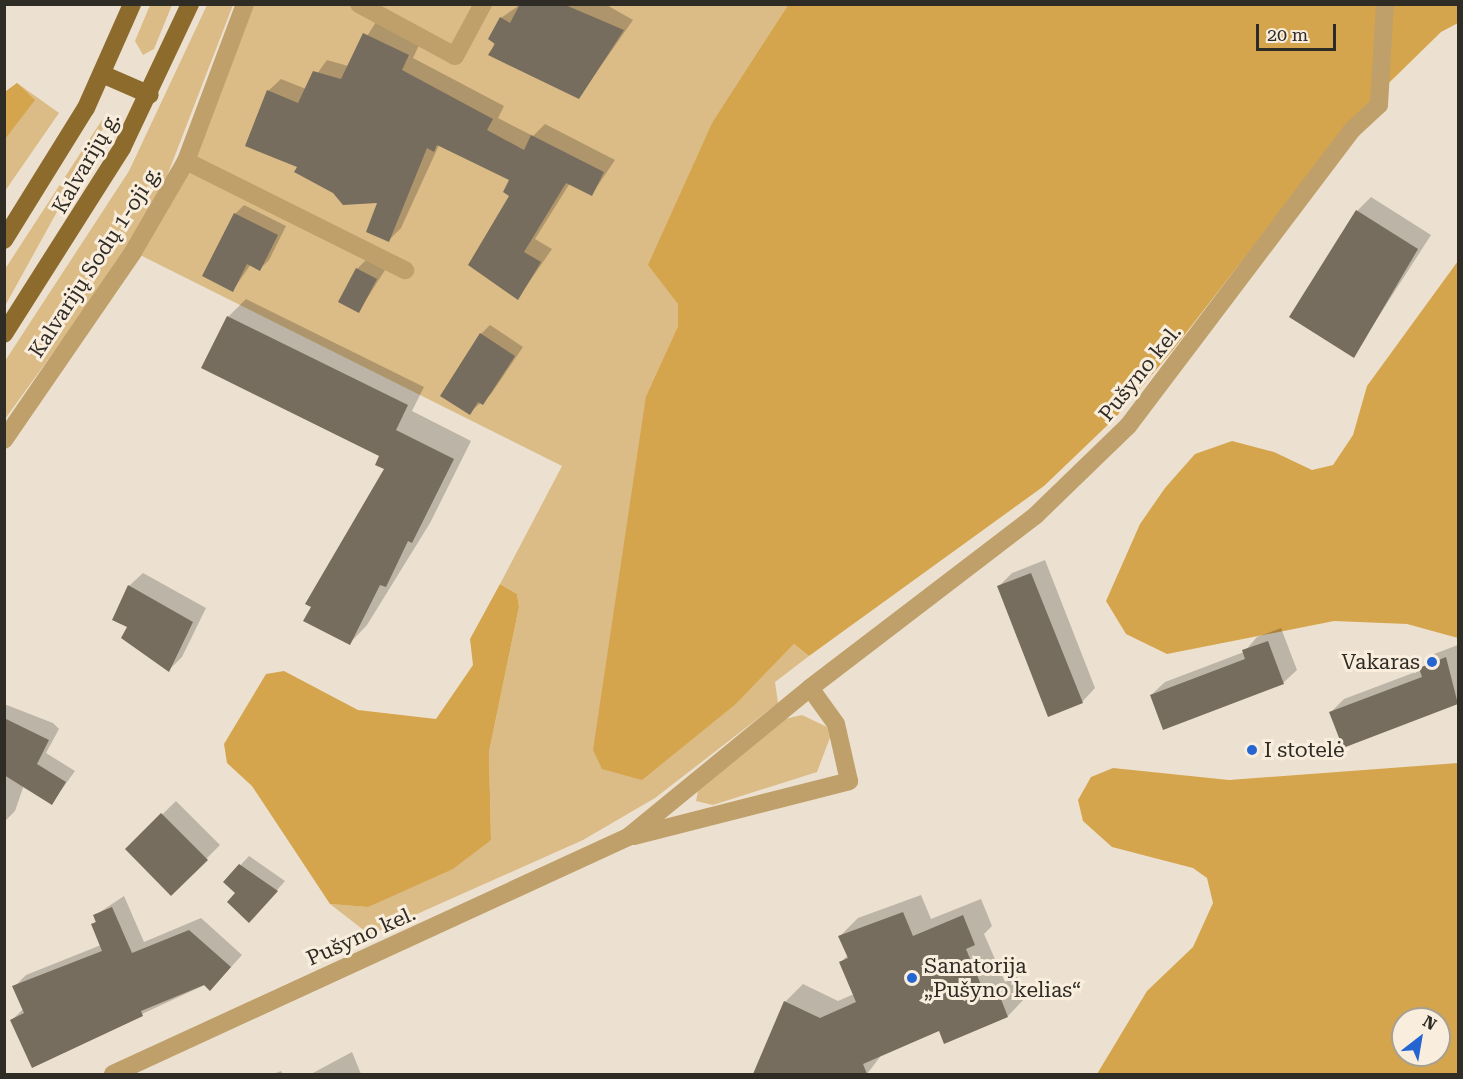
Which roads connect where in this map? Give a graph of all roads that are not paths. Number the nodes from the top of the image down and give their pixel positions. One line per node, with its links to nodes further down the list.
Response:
1 (132, 4): 7 (main road, Kalvarijų g.)
2 (190, 4): 8 (main road, Kalvarijų g.)
3 (245, 4): 9 (street)
4 (359, 4): 5 (street)
5 (483, 4)
6 (1385, 4): 14 (street, Pušyno kel.)
7 (102, 74): 8 (main road); 10 (main road, Kalvarijų g.)
8 (150, 95): 12 (main road, Kalvarijų g.)
9 (186, 161): 11 (street, Kalvarijų Sodų 1-oji g.); 13 (street, Kalvarijų Sodų 1-oji g.)
10 (4, 240)
11 (405, 270)
12 (4, 334)
13 (4, 440)
14 (810, 688): 15 (street, Pušyno kel.); 15 (street, Pušyno kel.)
15 (628, 837): 16 (street, Pušyno kel.)
16 (113, 1074)

